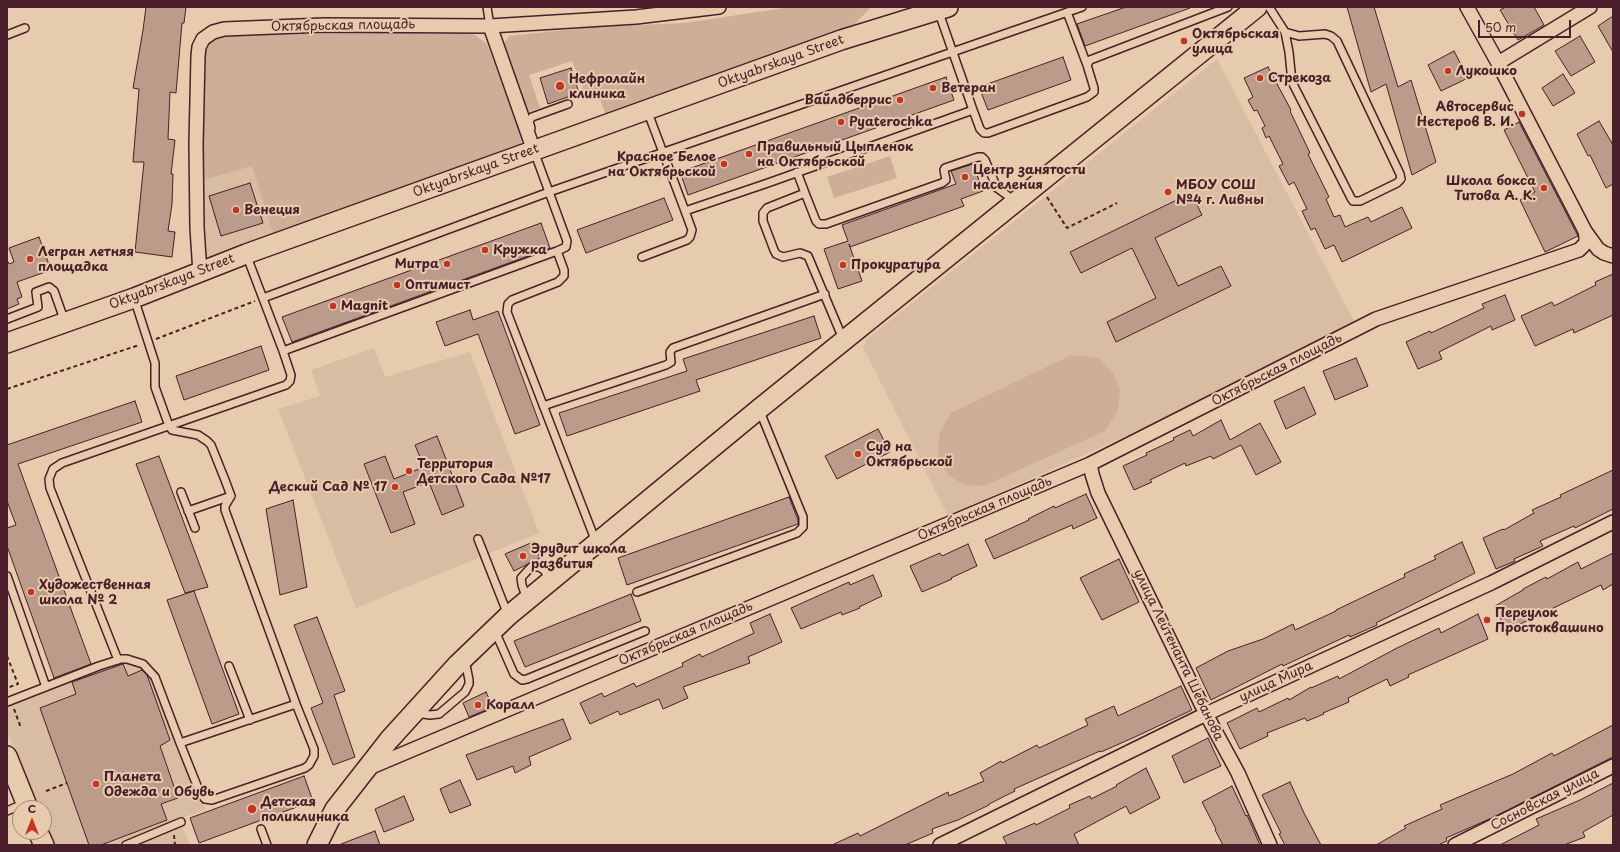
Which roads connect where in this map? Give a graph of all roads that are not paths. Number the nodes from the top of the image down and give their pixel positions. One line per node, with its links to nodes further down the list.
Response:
1 (487, 7): 11 (lane)
2 (719, 7): 11 (street, Октябрьская площадь)
3 (1082, 7): 10 (lane)
4 (1228, 7): 17 (lane)
5 (1257, 7): 26 (street)
6 (1269, 7): 13 (lane)
7 (1467, 7): 16 (street)
8 (1590, 7): 16 (street)
9 (943, 8): 15 (lane); 19 (street, Oktyabrskaya Street)
10 (1067, 12): 15 (lane); 17 (lane)
11 (490, 26): 21 (street); 33 (street, Октябрьская площадь)
12 (25, 28): 14 (lane)
13 (1285, 32): 13 (lane)
14 (7, 35)
15 (953, 51): 20 (lane); 22 (lane)
16 (1498, 63): 28 (street)
17 (1087, 65): 20 (lane)
18 (568, 104): 21 (lane)
19 (647, 110): 21 (street, Oktyabrskaya Street); 22 (lane)
20 (973, 110): 23 (lane)
21 (536, 150): 24 (lane); 30 (street, Oktyabrskaya Street)
22 (663, 152): 24 (lane); 27 (lane)
23 (797, 172): 25 (lane); 27 (lane)
24 (549, 192): 29 (lane); 36 (lane)
25 (805, 193): 26 (lane); 34 (lane)
26 (1016, 202): 39 (street)
27 (685, 211): 31 (lane)
28 (1585, 231): 32 (street); 45 (street, Октябрьская площадь)
29 (557, 251): 41 (lane); 42 (lane)
30 (246, 254): 33 (street, Oktyabrskaya Street); 36 (lane)
31 (642, 256)
32 (1613, 256)
33 (200, 273): 35 (street, Oktyabrskaya Street)
34 (825, 294): 39 (lane); 42 (lane)
35 (134, 298): 38 (street, Oktyabrskaya Street); 44 (lane)
36 (263, 298): 41 (lane)
37 (7, 319): 38 (lane)
38 (65, 322): 40 (street, Oktyabrskaya Street)
39 (844, 341): 43 (street)
40 (7, 343)
41 (283, 351): 44 (lane)
42 (542, 406): 52 (lane)
43 (759, 409): 52 (street); 54 (lane)
44 (169, 426): 47 (lane); 58 (lane)
45 (1090, 464): 63 (street, улица Лейтенанта Шебанова); 68 (street, Октябрьская площадь)
46 (182, 492): 48 (lane)
47 (230, 496): 48 (lane); 62 (lane)
48 (188, 511): 50 (lane)
49 (1613, 522): 63 (street, улица Мира)
50 (195, 528)
51 (478, 538): 55 (lane)
52 (596, 542): 55 (street)
53 (7, 576): 60 (lane)
54 (637, 592)
55 (508, 616): 56 (street)
56 (494, 629): 57 (lane); 68 (street)
57 (645, 631)
58 (118, 660): 60 (lane); 65 (lane)
59 (230, 666): 64 (lane)
60 (46, 687): 61 (lane)
61 (7, 702)
62 (296, 704): 64 (lane); 65 (lane)
63 (1206, 714): 75 (street, улица Мира); 76 (street, улица Лейтенанта Шебанова)
64 (250, 720): 65 (lane)
65 (180, 743)
66 (7, 756): 69 (street)
67 (1613, 766): 77 (street, Сосновская улица)
68 (366, 770): 74 (street)
69 (25, 800)
70 (181, 822): 72 (lane)
71 (261, 829): 73 (lane)
72 (126, 845)
73 (267, 845)
74 (317, 845)
75 (940, 845)
76 (1270, 845)
77 (1455, 845)

